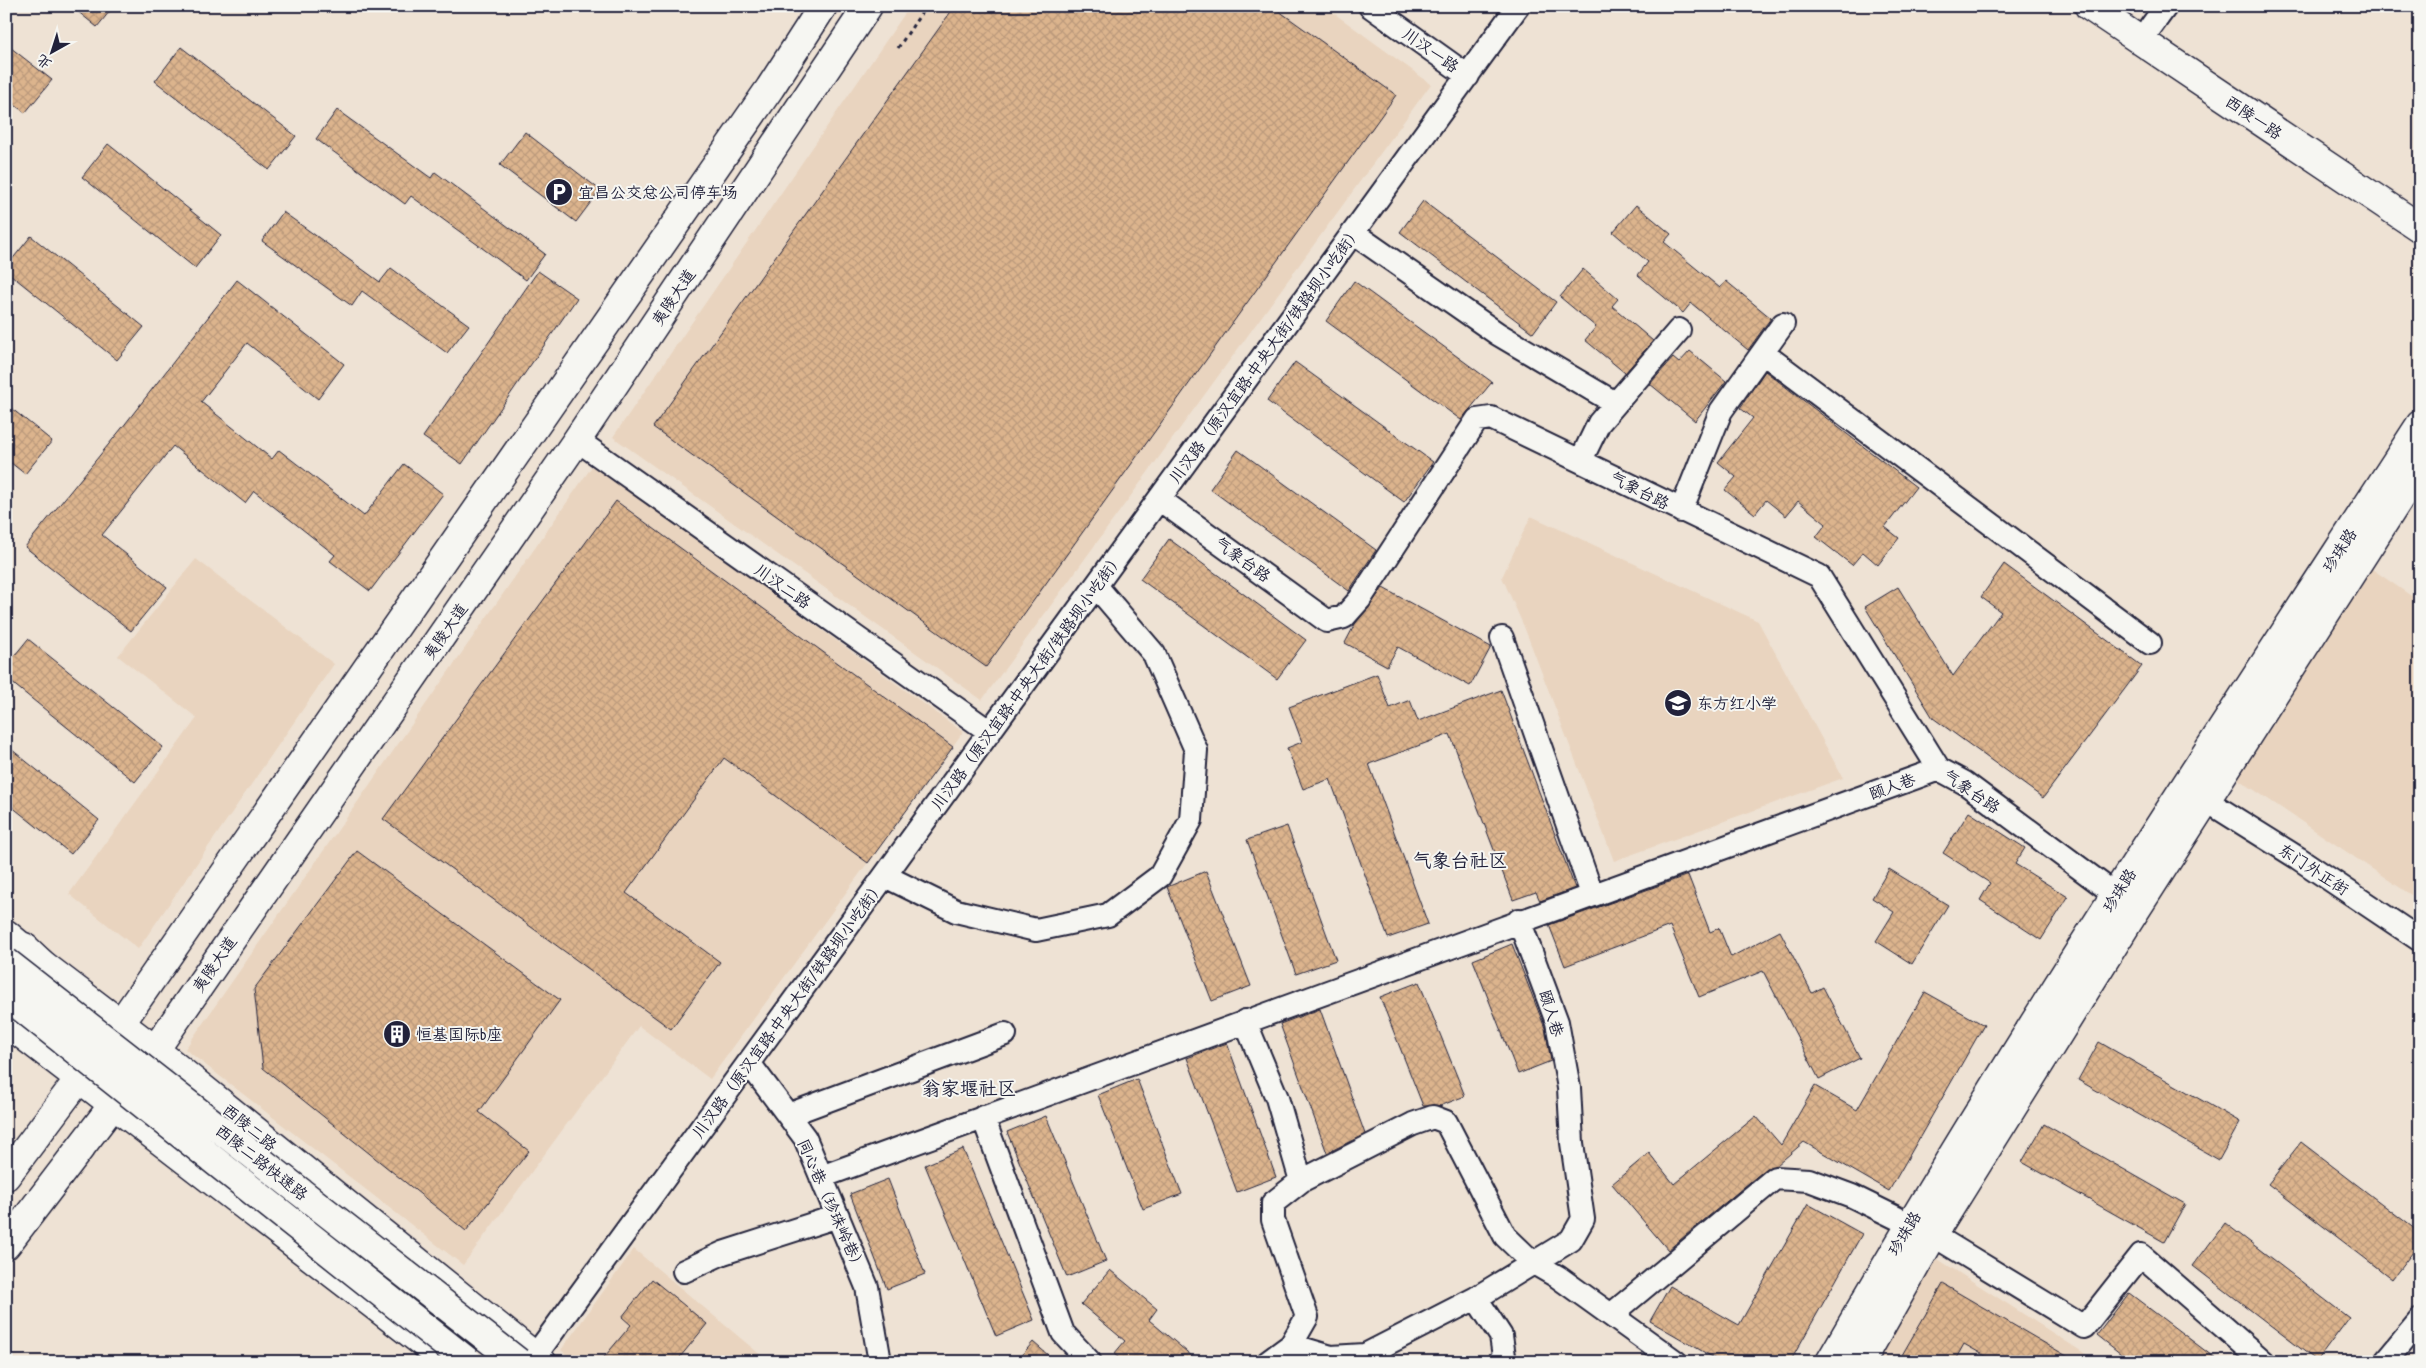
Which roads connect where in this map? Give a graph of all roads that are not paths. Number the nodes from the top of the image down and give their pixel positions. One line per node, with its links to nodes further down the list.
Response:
1 (823, 6): 40 (main road)
2 (868, 6): 18 (main road, 夷陵大道)
3 (1370, 6): 9 (street, 川汉一路)
4 (1518, 6): 9 (street, 川汉路（原汉宜路·中央大街/铁路坝小吃街）)
5 (2089, 6): 11 (main road, 西陵一路)
6 (2118, 6): 8 (main road, 西陵一路)
7 (2166, 6): 8 (street)
8 (2150, 28): 10 (main road, 西陵一路)
9 (1468, 76): 12 (street, 川汉路（原汉宜路·中央大街/铁路坝小吃街）)
10 (2420, 208)
11 (2420, 228)
12 (1353, 233): 16 (street); 21 (street, 川汉路（原汉宜路·中央大街/铁路坝小吃街）)
13 (1783, 324): 15 (street)
14 (1679, 330): 16 (street)
15 (1763, 353): 22 (street); 25 (street)
16 (1615, 403): 19 (street)
17 (2420, 425): 31 (main road, 珍珠路)
18 (577, 440): 26 (street, 川汉二路); 42 (main road, 夷陵大道)
19 (1582, 460): 21 (street, 气象台路); 22 (street, 气象台路)
20 (2420, 466): 28 (main road, 珍珠路)
21 (1160, 499): 23 (street, 川汉路（原汉宜路·中央大街/铁路坝小吃街）)
22 (1681, 510): 27 (street, 气象台路)
23 (1096, 586): 26 (street, 川汉路（原汉宜路·中央大街/铁路坝小吃街）); 29 (street)
24 (1502, 638): 30 (street)
25 (2150, 643)
26 (990, 732): 29 (street, 川汉路（原汉宜路·中央大街/铁路坝小吃街）)
27 (1939, 769): 30 (street, 颐人巷); 31 (street, 气象台路)
28 (2207, 801): 35 (street, 东门外正街); 52 (main road, 珍珠路)
29 (885, 876): 43 (street, 川汉路（原汉宜路·中央大街/铁路坝小吃街）)
30 (1592, 894): 32 (street, 颐人巷)
31 (2116, 894): 52 (main road, 珍珠路)
32 (1519, 920): 39 (street); 54 (street, 颐人巷)
33 (6, 929): 37 (main road, 西陵二路)
34 (6, 934): 37 (main road)
35 (2420, 940)
36 (6, 962): 62 (main road, 西陵二路快速路, bridge)
37 (42, 964): 40 (main road, 西陵二路)
38 (8, 1004): 44 (main road); 63 (main road, 西陵二路快速路, bridge)
39 (1246, 1021): 47 (street); 50 (street)
40 (121, 1024): 42 (main road, 西陵二路); 44 (main road)
41 (1005, 1034): 46 (street)
42 (155, 1050): 45 (main road, 夷陵大道); 62 (main road, 西陵二路)
43 (749, 1063): 46 (street, 同心巷（珍珠岭巷）); 62 (street, 川汉路（原汉宜路·中央大街/铁路坝小吃街）)
44 (79, 1079): 45 (main road); 48 (main road)
45 (114, 1105): 53 (main road, 夷陵大道); 61 (main road)
46 (788, 1115): 49 (street, 同心巷（珍珠岭巷）)
47 (983, 1117): 49 (street); 65 (street)
48 (6, 1176)
49 (821, 1177): 51 (street, 同心巷（珍珠岭巷）)
50 (1301, 1181): 54 (street); 59 (street)
51 (838, 1216): 55 (street); 64 (street, 同心巷（珍珠岭巷）)
52 (1921, 1230): 57 (street); 69 (main road, 珍珠路); 70 (main road, 珍珠路); 71 (street)
53 (6, 1245)
54 (1532, 1262): 56 (street, 颐人巷); 57 (street)
55 (684, 1271)
56 (1476, 1298): 60 (street, 颐人巷); 67 (street)
57 (1611, 1315): 68 (street)
58 (2420, 1320): 72 (street)
59 (1291, 1345): 60 (street, 颐人巷); 66 (street)
60 (1333, 1359)
61 (440, 1360)
62 (532, 1360)
63 (468, 1362)
64 (880, 1362)
65 (1090, 1362)
66 (1268, 1362)
67 (1499, 1362)
68 (1676, 1362)
69 (1830, 1362)
70 (1861, 1362)
71 (2264, 1362)
72 (2385, 1362)

